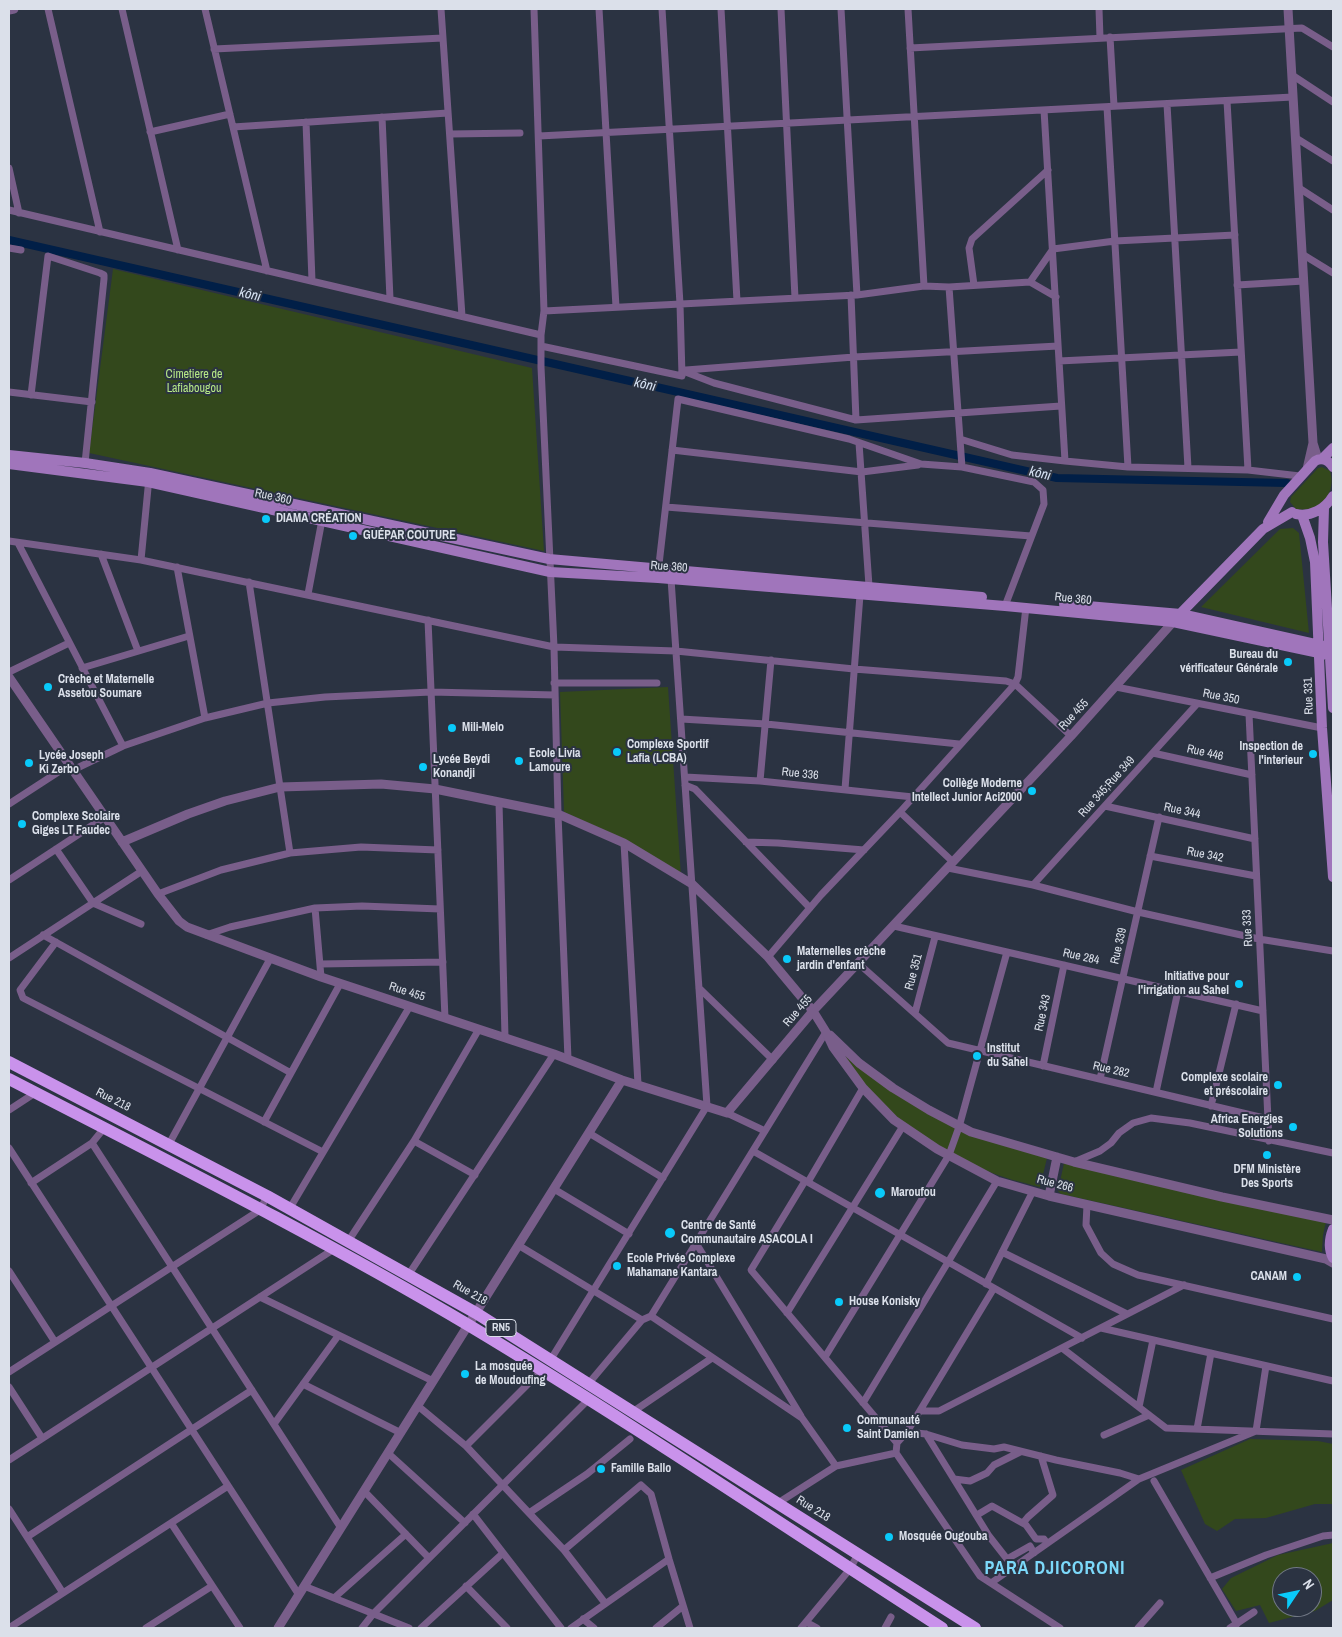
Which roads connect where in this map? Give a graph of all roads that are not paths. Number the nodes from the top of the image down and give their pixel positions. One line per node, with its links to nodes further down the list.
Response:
1 (14, 9): 15 (street)
2 (48, 9): 54 (street)
3 (122, 9): 41 (street)
4 (204, 9): 22 (street)
5 (441, 9): 18 (street)
6 (534, 9): 45 (street)
7 (599, 9): 42 (street)
8 (662, 9): 40 (street)
9 (721, 9): 38 (street)
10 (781, 9): 37 (street)
11 (841, 9): 35 (street)
12 (908, 9): 21 (street)
13 (1099, 9): 19 (street)
14 (1288, 9): 16 (street)
15 (9, 10)
16 (1289, 28): 17 (street); 20 (street); 23 (street)
17 (1110, 37): 19 (street); 29 (street)
18 (443, 38): 22 (street); 31 (street)
19 (1100, 38): 21 (street)
20 (1333, 47)
21 (910, 48): 33 (street)
22 (214, 49): 32 (street)
23 (1292, 75): 25 (street); 27 (street)
24 (1333, 91): 27 (street)
25 (1293, 97): 26 (street); 46 (street)
26 (1227, 100): 28 (street); 55 (street)
27 (1331, 101)
28 (1167, 104): 29 (street); 56 (street)
29 (1111, 106): 30 (street); 57 (street)
30 (1044, 110): 33 (street); 49 (street)
31 (448, 113): 34 (street); 44 (street)
32 (230, 114): 39 (street); 41 (street)
33 (914, 117): 35 (street); 70 (street)
34 (382, 118): 36 (street); 75 (street)
35 (847, 120): 37 (street); 72 (street)
36 (306, 122): 39 (street); 65 (street)
37 (786, 123): 38 (street); 74 (street)
38 (727, 126): 40 (street); 76 (street)
39 (233, 127): 63 (street)
40 (669, 129): 42 (street); 77 (street)
41 (150, 132): 61 (street)
42 (606, 132): 45 (street); 78 (street)
43 (520, 133): 44 (street)
44 (450, 134): 80 (street)
45 (539, 136): 79 (street)
46 (1296, 138): 47 (street); 50 (street)
47 (1333, 161)
48 (9, 168): 53 (street)
49 (1048, 170): 59 (street); 68 (street)
50 (1298, 188): 52 (street); 62 (street)
51 (9, 210): 53 (street)
52 (1333, 210)
53 (20, 213): 54 (street)
54 (100, 232): 61 (street)
55 (1234, 235): 56 (street); 69 (street)
56 (1175, 238): 57 (street); 86 (street)
57 (1115, 241): 59 (street); 88 (street)
58 (9, 248): 60 (street)
59 (1053, 249): 67 (street); 73 (street)
60 (21, 250)
61 (178, 250): 63 (street)
62 (1302, 254): 64 (street); 66 (street)
63 (267, 271): 65 (street)
64 (1333, 273)
65 (312, 281): 75 (street)
66 (1304, 281): 69 (street); 99 (street)
67 (1030, 282): 68 (street); 73 (street)
68 (974, 285): 71 (street)
69 (1237, 285): 85 (street)
70 (924, 286): 71 (street); 72 (street)
71 (949, 287): 84 (street)
72 (854, 295): 74 (street); 87 (street)
73 (1056, 296): 83 (street)
74 (795, 298): 76 (street)
75 (390, 299): 80 (street)
76 (737, 301): 77 (street)
77 (680, 304): 78 (street); 90 (street)
78 (616, 307): 79 (street)
79 (544, 311): 81 (street)
80 (462, 316): 81 (street)
81 (541, 335): 82 (street)
82 (541, 346): 90 (street); 128 (street)
83 (1058, 346): 84 (street); 89 (street)
84 (954, 351): 87 (street); 95 (street)
85 (1241, 352): 86 (street); 112 (street)
86 (1182, 355): 88 (street); 111 (street)
87 (854, 357): 90 (street); 96 (street)
88 (1122, 358): 89 (street); 109 (street)
89 (1059, 361): 94 (street)
90 (683, 370): 96 (street)
91 (9, 392): 92 (street)
92 (30, 395): 93 (street); 93 (street)
93 (92, 402): 106 (street)
94 (1062, 406): 95 (street); 105 (street)
95 (958, 413): 96 (street); 97 (street)
96 (856, 420)
97 (960, 439): 104 (street); 105 (street)
98 (859, 443): 101 (street); 108 (street); 113 (street)
99 (1313, 443): 103 (street); 114 (street)
100 (1333, 448): 103 (main road)
101 (672, 450): 113 (street); 118 (street)
102 (9, 455): 106 (main road, Rue 360)
103 (1320, 459): 110 (main road); 114 (main road)
104 (961, 461): 108 (street); 124 (street)
105 (1065, 462): 109 (street)
106 (85, 463): 115 (main road, Rue 360)
107 (9, 464): 115 (main road, Rue 360)
108 (921, 464): 113 (street)
109 (1128, 467): 111 (street)
110 (1333, 467)
111 (1188, 468): 112 (street)
112 (1248, 470): 114 (street)
113 (862, 472): 122 (street)
114 (1304, 473): 116 (main road)
115 (149, 478): 121 (main road, Rue 360); 128 (main road, Rue 360); 129 (street)
116 (1288, 490): 120 (main road, Rue 331); 123 (main road)
117 (1333, 498): 119 (main road)
118 (666, 507): 122 (street); 132 (street)
119 (1324, 508): 120 (main road, Rue 455); 133 (main road, Rue 331)
120 (1297, 513): 123 (main road, Rue 455); 149 (main road, Rue 331)
121 (322, 520): 131 (main road, Rue 360); 137 (street)
122 (865, 523): 124 (street); 136 (street)
123 (1263, 529): 141 (main road, Rue 455)
124 (1031, 536): 139 (street)
125 (9, 541): 126 (street)
126 (18, 543): 127 (street); 145 (street)
127 (101, 554): 129 (street); 147 (street)
128 (549, 559): 131 (street); 132 (main road, Rue 360)
129 (141, 560): 130 (street)
130 (177, 567): 135 (street); 144 (street)
131 (550, 572): 132 (main road, Rue 360); 146 (street)
132 (658, 573): 134 (main road, Rue 360); 136 (main road, Rue 360)
133 (1329, 575): 149 (main road, Rue 331)
134 (671, 580): 138 (main road, Rue 360); 148 (street)
135 (249, 582): 137 (street); 161 (street)
136 (869, 586): 139 (main road, Rue 360)
137 (308, 594): 142 (street)
138 (860, 595): 139 (main road, Rue 360); 152 (street)
139 (1006, 603): 140 (main road, Rue 360); 141 (main road, Rue 360)
140 (1026, 607): 143 (main road, Rue 360); 157 (street)
141 (1181, 614): 143 (main road, Rue 455); 149 (main road, Rue 360)
142 (428, 620): 146 (street); 159 (street)
143 (1173, 622): 149 (main road, Rue 360); 158 (street, Rue 455)
144 (189, 636): 147 (street); 165 (street)
145 (70, 642): 151 (street); 153 (street)
146 (554, 646): 148 (street); 155 (street)
147 (138, 651): 151 (street)
148 (676, 651): 150 (street); 166 (street)
149 (1327, 651): 163 (main road, Rue 331); 168 (main road, Rue 331)
150 (771, 660): 152 (street); 167 (street)
151 (82, 668): 172 (street)
152 (854, 670): 157 (street); 169 (street)
153 (9, 672)
154 (9, 677): 174 (street)
155 (554, 682): 156 (street); 160 (street)
156 (657, 683)
157 (1014, 684): 170 (street); 171 (street)
158 (1116, 687): 162 (street, Rue 350); 170 (street, Rue 455)
159 (431, 692): 160 (street); 161 (street); 179 (street)
160 (555, 695): 186 (street)
161 (268, 703): 165 (street); 178 (street)
162 (1197, 704): 164 (street, Rue 350); 173 (street, Rue 345;Rue 349)
163 (1333, 708)
164 (1249, 714): 168 (street, Rue 350); 175 (street, Rue 333)
165 (206, 718): 172 (street)
166 (680, 719): 167 (street); 176 (street)
167 (766, 724): 169 (street); 177 (street)
168 (1322, 728): 201 (main road, Rue 331)
169 (849, 733): 171 (street); 180 (street)
170 (1071, 736): 198 (street, Rue 455)
171 (959, 744): 181 (street)
172 (123, 746): 174 (street)
173 (1153, 753): 175 (street, Rue 446); 184 (street, Rue 345;Rue 349)
174 (71, 768): 183 (street); 187 (street)
175 (1252, 775): 189 (street, Rue 333)
176 (685, 781): 177 (street, Rue 336); 191 (street); 203 (street)
177 (760, 781): 180 (street, Rue 336)
178 (280, 787): 179 (street, Rue 266); 190 (street, Rue 266); 196 (street)
179 (435, 789): 182 (street, Rue 266); 194 (street)
180 (845, 790): 181 (street, Rue 336)
181 (913, 797): 185 (street)
182 (499, 802): 186 (street, Rue 266); 240 (street)
183 (9, 803)
184 (1105, 806): 188 (street, Rue 344); 204 (street, Rue 345;Rue 349)
185 (900, 812): 195 (street); 198 (street)
186 (558, 814): 192 (street, Rue 266); 244 (street)
187 (105, 817): 190 (street); 193 (street)
188 (1159, 818): 189 (street, Rue 344); 197 (street, Rue 339)
189 (1255, 838): 200 (street, Rue 333)
190 (122, 842): 199 (street)
191 (746, 842): 195 (street); 208 (street)
192 (624, 843): 203 (street, Rue 266); 252 (street)
193 (56, 849): 202 (street); 206 (street)
194 (438, 850): 196 (street); 209 (street)
195 (864, 850): 208 (street)
196 (290, 853): 205 (street)
197 (1150, 856): 200 (street, Rue 342); 210 (street, Rue 339)
198 (950, 865): 204 (street); 212 (street, Rue 455)
199 (142, 871): 205 (street); 206 (street)
200 (1256, 876): 216 (street, Rue 333)
201 (1333, 877)
202 (9, 880)
203 (692, 884): 220 (street, Rue 266); 230 (street)
204 (1032, 885): 210 (street)
205 (158, 894): 214 (street, Rue 455)
206 (93, 903): 211 (street); 213 (street)
207 (315, 908): 209 (street); 214 (street); 224 (street)
208 (810, 908): 220 (street)
209 (440, 909): 223 (street)
210 (1138, 912): 216 (street); 228 (street, Rue 339)
211 (142, 924)
212 (894, 926): 215 (street, Rue 284); 225 (street, Rue 455)
213 (43, 935): 217 (street); 221 (street)
214 (206, 935): 222 (street, Rue 455)
215 (936, 937): 219 (street, Rue 284); 236 (street, Rue 351)
216 (1259, 939): 218 (street); 234 (street, Rue 333)
217 (56, 942): 241 (street); 253 (street)
218 (1333, 951)
219 (1007, 952): 226 (street, Rue 284); 242 (street)
220 (768, 956): 235 (street, Rue 266)
221 (9, 958)
222 (270, 959): 227 (street, Rue 455); 241 (street)
223 (443, 962): 224 (street); 237 (street)
224 (320, 964): 227 (street)
225 (859, 964): 235 (street, Rue 455); 236 (street)
226 (1064, 965): 228 (street, Rue 284); 247 (street, Rue 343)
227 (321, 977): 229 (street, Rue 455)
228 (1123, 978): 231 (street, Rue 284); 250 (street, Rue 339)
229 (340, 984): 233 (street, Rue 455); 248 (street)
230 (699, 988): 245 (street); 257 (street)
231 (1178, 991): 232 (street, Rue 284); 255 (street)
232 (1236, 1004): 234 (street, Rue 284); 258 (street)
233 (410, 1006): 237 (street, Rue 455); 274 (street)
234 (1263, 1011): 261 (street, Rue 333)
235 (813, 1012): 239 (street, Rue 266); 245 (street, Rue 455)
236 (915, 1013): 242 (street, Rue 282)
237 (445, 1018): 238 (street, Rue 455)
238 (479, 1029): 240 (street, Rue 455); 268 (street)
239 (826, 1032): 254 (street, Rue 266); 264 (street, Rue 266); 266 (street)
240 (505, 1037): 243 (street, Rue 455)
241 (228, 1038): 248 (street); 253 (street)
242 (980, 1050): 247 (street, Rue 282); 264 (street)
243 (554, 1054): 244 (street, Rue 455); 279 (street)
244 (568, 1058): 251 (street, Rue 455)
245 (774, 1060): 260 (street, Rue 455)
246 (9, 1062): 271 (highway, Rue 218 / RN5)
247 (1043, 1066): 250 (street, Rue 282)
248 (291, 1073): 262 (street)
249 (9, 1079): 256 (highway, RN5)
250 (1100, 1079): 255 (street, Rue 282)
251 (622, 1080): 252 (street, Rue 455); 267 (street)
252 (638, 1084): 257 (street, Rue 455)
253 (200, 1088): 262 (street); 271 (street)
254 (863, 1088): 263 (street, Rue 266); 282 (street)
255 (1156, 1092): 258 (street, Rue 282)
256 (35, 1093): 259 (street); 265 (highway, RN5)
257 (707, 1106): 260 (street, Rue 455); 280 (street)
258 (1211, 1106): 261 (street, Rue 282)
259 (9, 1110)
260 (726, 1113): 266 (street)
261 (1268, 1119): 269 (street, Rue 333)
262 (264, 1122): 274 (street)
263 (903, 1126): 276 (street, Rue 266); 290 (street)
264 (959, 1127): 276 (street); 277 (street, Rue 266)
265 (105, 1128): 270 (street); 291 (highway, RN5)
266 (765, 1131): 273 (street)
267 (589, 1133): 280 (street); 284 (street)
268 (414, 1141): 279 (street); 296 (street)
269 (1269, 1141): 275 (street); 278 (street)
270 (92, 1143): 283 (street); 304 (street)
271 (169, 1144): 286 (highway, Rue 218 / RN5)
272 (9, 1148): 283 (street)
273 (753, 1151): 282 (street); 297 (street)
274 (323, 1152): 289 (street)
275 (1333, 1153)
276 (949, 1155): 281 (street, Rue 266); 295 (street)
277 (1057, 1157): 278 (street, Rue 266); 287 (street)
278 (1074, 1162): 292 (street, Rue 266)
279 (475, 1175): 306 (street)
280 (663, 1178): 294 (street)
281 (997, 1180): 285 (street, Rue 266); 302 (street)
282 (807, 1181): 290 (street); 315 (street)
283 (31, 1183): 313 (street)
284 (554, 1189): 294 (street); 298 (street)
285 (1033, 1191): 287 (street, Rue 266); 300 (street)
286 (267, 1196): 289 (highway, Rue 218 / RN5); 291 (street)
287 (1048, 1196): 288 (street, Rue 266)
288 (1087, 1205): 303 (street, Rue 266); 309 (street)
289 (290, 1208): 296 (highway, Rue 218 / RN5)
290 (852, 1208): 295 (street); 315 (street)
291 (260, 1210): 299 (highway, RN5); 304 (street)
292 (1333, 1220)
293 (1333, 1229): 301 (main road)
294 (629, 1234): 311 (street)
295 (900, 1235): 302 (street); 330 (street)
296 (349, 1240): 306 (highway, Rue 218 / RN5)
297 (696, 1243): 317 (street); 349 (street)
298 (518, 1245): 311 (street); 314 (street)
299 (334, 1249): 312 (street); 320 (highway, RN5)
300 (1002, 1252): 308 (street); 316 (street)
301 (1333, 1258)
302 (948, 1262): 308 (street); 343 (street)
303 (1333, 1262)
304 (172, 1266): 313 (street); 321 (street)
305 (9, 1271): 307 (street)
306 (410, 1274): 314 (highway, Rue 218 / RN5)
307 (11, 1280): 326 (street)
308 (986, 1284): 310 (street)
309 (1184, 1285): 316 (street); 318 (street)
310 (994, 1288): 324 (street); 347 (street)
311 (594, 1291): 319 (street); 331 (street)
312 (260, 1297): 321 (street); 323 (street)
313 (111, 1306): 326 (street); 333 (street)
314 (476, 1313): 320 (street); 331 (highway, Rue 218 / RN5)
315 (787, 1313): 330 (street)
316 (1127, 1314): 322 (street)
317 (651, 1316): 319 (street); 329 (street)
318 (1333, 1319)
319 (642, 1320): 338 (street)
320 (468, 1325): 334 (highway, RN5); 337 (street)
321 (212, 1328): 333 (street); 341 (street)
322 (1101, 1328): 324 (street); 325 (street)
323 (338, 1336): 337 (street); 339 (street)
324 (1082, 1338): 327 (street)
325 (1153, 1340): 328 (street); 345 (street)
326 (55, 1342): 335 (street)
327 (1062, 1348): 345 (street); 347 (street)
328 (1211, 1353): 332 (street); 351 (street)
329 (712, 1358): 346 (street); 349 (street)
330 (825, 1358): 343 (street)
331 (551, 1359): 338 (highway, Rue 218 / RN5)
332 (1266, 1366): 336 (street); 353 (street)
333 (151, 1368): 352 (street); 359 (street)
334 (542, 1370): 342 (highway, RN5); 362 (street)
335 (9, 1372)
336 (1333, 1381)
337 (433, 1382): 344 (street)
338 (589, 1383): 346 (highway, Rue 218 / RN5)
339 (303, 1384): 350 (street); 355 (street)
340 (9, 1387): 359 (street)
341 (252, 1390): 350 (street); 352 (street)
342 (588, 1399): 372 (street); 394 (highway, RN5)
343 (863, 1403): 361 (street)
344 (418, 1406): 355 (street); 362 (street)
345 (1139, 1408): 348 (street)
346 (634, 1411): 375 (highway, Rue 218 / RN5)
347 (920, 1411): 354 (street)
348 (1149, 1415): 351 (street); 358 (street)
349 (802, 1418): 368 (street)
350 (274, 1424): 383 (street)
351 (1197, 1429): 353 (street)
352 (191, 1430): 373 (street); 386 (street)
353 (1256, 1431): 357 (street); 369 (street)
354 (907, 1432): 356 (street); 361 (street)
355 (401, 1433): 364 (street)
356 (926, 1434): 363 (street); 370 (street)
357 (1333, 1434)
358 (1104, 1435)
359 (42, 1438): 367 (street)
360 (630, 1438): 377 (street)
361 (897, 1443): 365 (street)
362 (466, 1446): 372 (street)
363 (1020, 1452): 366 (street); 370 (street)
364 (388, 1453): 374 (street); 381 (street)
365 (896, 1453): 368 (street); 396 (street)
366 (1041, 1456): 369 (street); 382 (street)
367 (9, 1460)
368 (836, 1466): 375 (street)
369 (1139, 1479): 387 (street)
370 (954, 1480): 379 (street)
371 (1154, 1481): 395 (street)
372 (503, 1485): 377 (street); 378 (street)
373 (228, 1486): 380 (street); 401 (street)
374 (364, 1491): 383 (street); 384 (street)
375 (778, 1503): 391 (highway, Rue 218 / RN5)
376 (9, 1509): 386 (street)
377 (529, 1512): 388 (street)
378 (474, 1514): 381 (street); 389 (street)
379 (977, 1515): 382 (street); 390 (street)
380 (171, 1523): 397 (street); 400 (street)
381 (465, 1523): 392 (street)
382 (1023, 1523): 387 (street)
383 (341, 1528): 398 (street)
384 (406, 1534): 392 (street); 402 (street)
385 (1333, 1535): 395 (street)
386 (27, 1537): 400 (street)
387 (1047, 1543): 390 (street)
388 (564, 1550): 393 (street); 403 (street)
389 (503, 1553): 399 (street); 420 (street)
390 (1034, 1553): 396 (street)
391 (858, 1554): 394 (street); 429 (highway, Rue 218 / RN5)
392 (429, 1558): 407 (street)
393 (669, 1559): 403 (street); 405 (street)
394 (850, 1568): 410 (street); 428 (highway, RN5)
395 (1210, 1578): 411 (street)
396 (991, 1582): 430 (street)
397 (212, 1586): 413 (street); 414 (street)
398 (304, 1586): 401 (street); 402 (street)
399 (466, 1586): 418 (street); 419 (street)
400 (63, 1593): 412 (street)
401 (298, 1595): 415 (street)
402 (334, 1598): 407 (street)
403 (605, 1603): 409 (street)
404 (1160, 1603): 431 (street)
405 (683, 1606): 423 (street); 424 (street)
406 (1254, 1612): 411 (street)
407 (373, 1614): 416 (street); 417 (street)
408 (891, 1617): 427 (street)
409 (583, 1619): 421 (street); 422 (street)
410 (806, 1622): 425 (street); 426 (street)
411 (1237, 1624): 432 (street)
412 (9, 1628)
413 (146, 1628)
414 (240, 1628)
415 (278, 1628)
416 (362, 1628)
417 (409, 1628)
418 (421, 1628)
419 (507, 1628)
420 (561, 1628)
421 (571, 1628)
422 (594, 1628)
423 (656, 1628)
424 (690, 1628)
425 (801, 1628)
426 (817, 1628)
427 (885, 1628)
428 (942, 1628)
429 (975, 1628)
430 (1060, 1628)
431 (1138, 1628)
432 (1230, 1628)

